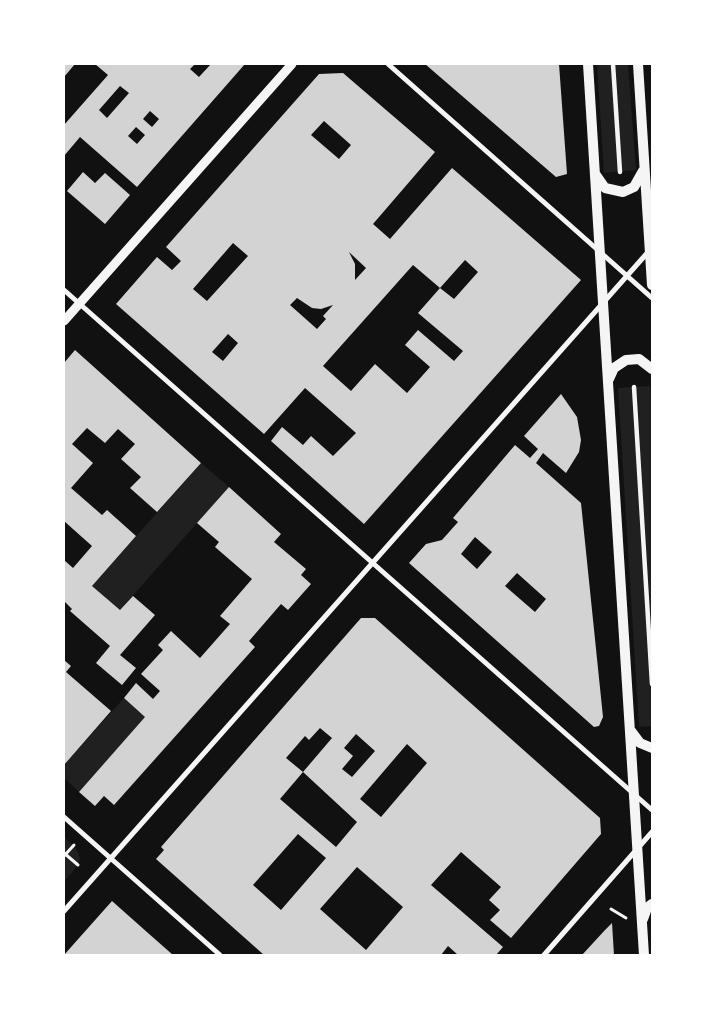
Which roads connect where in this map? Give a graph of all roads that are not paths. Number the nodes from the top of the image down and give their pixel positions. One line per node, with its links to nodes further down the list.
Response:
1 (292, 64): 16 (street)
2 (388, 64): 10 (street)
3 (588, 64): 8 (main road)
4 (613, 64): 7 (street)
5 (638, 64): 6 (main road)
6 (644, 169): 8 (main road); 9 (main road)
7 (620, 172)
8 (595, 174): 10 (main road)
9 (651, 249): 11 (street); 12 (main road)
10 (600, 252): 11 (street); 15 (main road)
11 (627, 276): 14 (street); 15 (street)
12 (652, 285)
13 (64, 290): 16 (street)
14 (652, 298)
15 (603, 303): 19 (main road); 21 (street)
16 (79, 304): 17 (street); 21 (street)
17 (64, 321)
18 (652, 369): 19 (main road)
19 (608, 382): 23 (main road)
20 (634, 387): 22 (street)
21 (372, 563): 25 (street); 30 (street)
22 (652, 684)
23 (630, 727): 24 (main road); 25 (main road)
24 (652, 748)
25 (634, 794): 26 (street); 29 (main road)
26 (652, 810)
27 (64, 817): 30 (street)
28 (652, 832): 29 (street)
29 (637, 849): 33 (main road); 35 (street)
30 (110, 859): 32 (street); 34 (street)
31 (652, 904): 33 (main road)
32 (64, 911)
33 (638, 923): 36 (main road)
34 (220, 955)
35 (544, 955)
36 (644, 955)

